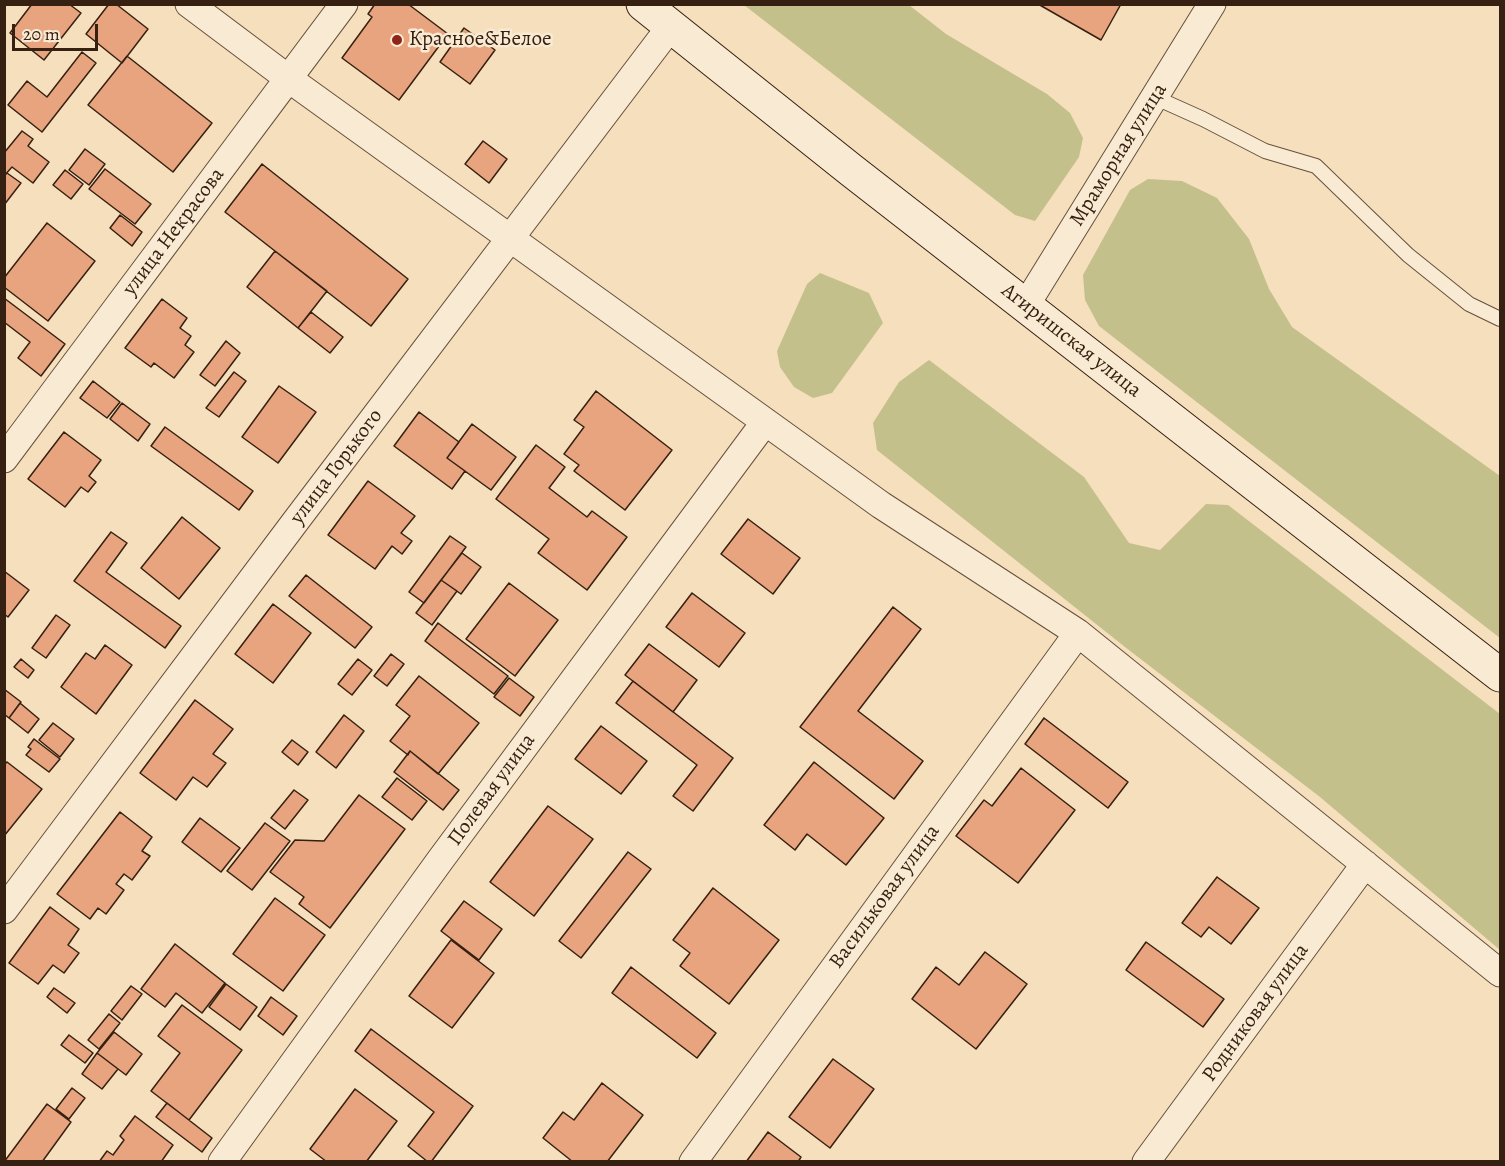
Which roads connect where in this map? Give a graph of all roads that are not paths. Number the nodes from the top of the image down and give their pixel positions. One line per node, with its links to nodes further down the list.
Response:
1 (189, 4): 5 (street)
2 (344, 4): 5 (street, улица Некрасова)
3 (1212, 4): 6 (street, Мраморная улица)
4 (657, 12): 7 (street, улица Горького); 8 (street, Агиришская улица)
5 (289, 79): 7 (street); 11 (street, улица Некрасова)
6 (1155, 97): 8 (street, Мраморная улица); 9 (lane)
7 (511, 240): 10 (street); 15 (street, улица Горького)
8 (1026, 305): 13 (street, Агиришская улица)
9 (1500, 319)
10 (765, 422): 12 (street); 17 (street, Полевая улица)
11 (4, 459)
12 (1078, 633): 14 (street); 18 (street, Васильковая улица)
13 (1500, 675)
14 (1365, 864): 16 (street); 19 (street, Родниковая улица)
15 (4, 910)
16 (1500, 973)
17 (222, 1161)
18 (693, 1161)
19 (1146, 1161)

